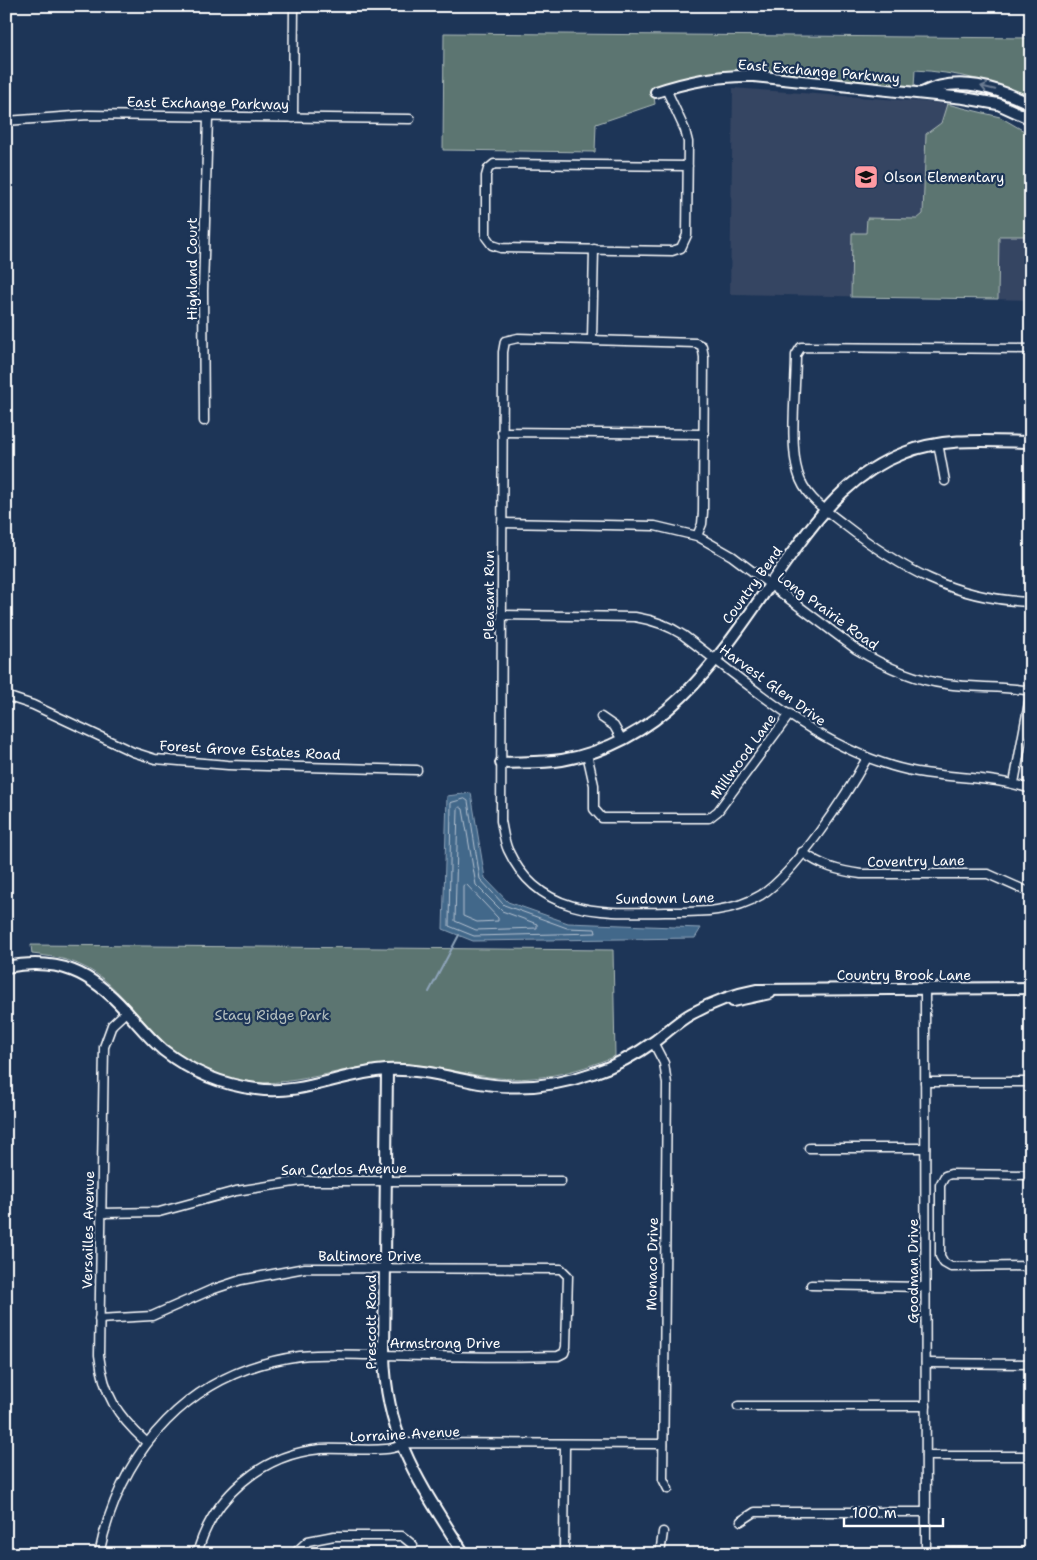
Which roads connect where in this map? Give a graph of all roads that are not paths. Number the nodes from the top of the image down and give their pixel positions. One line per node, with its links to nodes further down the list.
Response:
1 (294, 6): 6 (street)
2 (661, 90): 3 (street, East Exchange Parkway); 10 (street)
3 (921, 93): 4 (street, East Exchange Parkway, one-way to 3); 8 (street, East Exchange Parkway)
4 (1031, 104)
5 (208, 117): 6 (street, East Exchange Parkway); 9 (street, East Exchange Parkway); 14 (street, Highland Court)
6 (293, 118): 7 (street, East Exchange Parkway)
7 (410, 119)
8 (1031, 119)
9 (6, 121)
10 (688, 166): 11 (street); 11 (street)
11 (594, 250): 12 (street)
12 (592, 339): 15 (street, Pleasant Run); 16 (street)
13 (1031, 349): 20 (street)
14 (204, 421)
15 (502, 432): 16 (street); 21 (street, Pleasant Run)
16 (704, 434): 22 (street)
17 (1031, 442): 18 (street, Country Bend)
18 (938, 443): 19 (street); 20 (street, Country Bend)
19 (945, 481)
20 (824, 509): 23 (street, Country Bend); 24 (street)
21 (502, 523): 22 (street, Long Prairie Road); 25 (street, Pleasant Run)
22 (697, 536): 23 (street, Long Prairie Road)
23 (769, 584): 26 (street, Country Bend); 27 (street, Long Prairie Road)
24 (1031, 602)
25 (502, 615): 26 (street, Harvest Glen Drive); 34 (street, Pleasant Run)
26 (715, 658): 29 (street, Harvest Glen Drive); 31 (street, Country Bend)
27 (1031, 692): 36 (street)
28 (6, 696): 35 (street, Forest Grove Estates Road)
29 (790, 714): 32 (street, Millwood Lane); 33 (street, Harvest Glen Drive)
30 (601, 717): 31 (street)
31 (622, 740): 32 (street, Country Bend)
32 (587, 754): 34 (street, Country Bend)
33 (867, 758): 36 (street, Harvest Glen Drive); 39 (street, Sundown Lane)
34 (501, 763): 38 (street, Pleasant Run)
35 (417, 770)
36 (1014, 783): 37 (street, Harvest Glen Drive)
37 (1031, 789)
38 (508, 849): 39 (street, Sundown Lane)
39 (802, 852): 40 (street, Coventry Lane)
40 (1031, 893)
41 (6, 966): 44 (street, Country Brook Lane)
42 (1031, 988): 43 (street, Country Brook Lane)
43 (925, 989): 45 (street, Country Brook Lane); 47 (street, Goodman Drive)
44 (127, 1011): 46 (street, Country Brook Lane); 54 (street, Versailles Avenue)
45 (653, 1042): 46 (street, Country Brook Lane); 68 (street, Monaco Drive)
46 (387, 1070): 52 (street, Prescott Road)
47 (925, 1082): 48 (street); 50 (street, Goodman Drive)
48 (1031, 1082)
49 (809, 1148): 50 (street)
50 (925, 1148): 58 (street, Goodman Drive)
51 (1031, 1175): 55 (street)
52 (386, 1180): 53 (street, San Carlos Avenue); 54 (street, San Carlos Avenue); 56 (street, Prescott Road)
53 (561, 1181)
54 (101, 1213): 59 (street, Versailles Avenue)
55 (1031, 1266)
56 (385, 1268): 59 (street, Baltimore Drive); 60 (street, Baltimore Drive); 61 (street, Prescott Road)
57 (810, 1285): 58 (street)
58 (926, 1287): 62 (street, Goodman Drive)
59 (99, 1319): 66 (street, Versailles Avenue)
60 (562, 1354): 61 (street, Armstrong Drive)
61 (384, 1355): 66 (street, Armstrong Drive); 69 (street, Prescott Road)
62 (926, 1363): 63 (street); 65 (street, Goodman Drive)
63 (1031, 1364)
64 (738, 1406): 65 (street)
65 (926, 1406): 70 (street, Goodman Drive)
66 (146, 1442): 79 (street, Armstrong Drive)
67 (565, 1444): 68 (street, Lorraine Avenue); 69 (street, Lorraine Avenue); 83 (street)
68 (663, 1444): 72 (street, Monaco Drive)
69 (400, 1445): 80 (street, Lorraine Avenue); 82 (street, Prescott Road)
70 (926, 1456): 71 (street); 73 (street, Goodman Drive)
71 (1031, 1456)
72 (668, 1488)
73 (926, 1512): 74 (street); 78 (street, Goodman Drive)
74 (741, 1520)
75 (663, 1532): 84 (street)
76 (413, 1545): 81 (street)
77 (1031, 1552): 78 (street)
78 (926, 1553)
79 (99, 1554)
80 (197, 1554)
81 (294, 1554)
82 (464, 1554)
83 (564, 1554)
84 (660, 1554)

